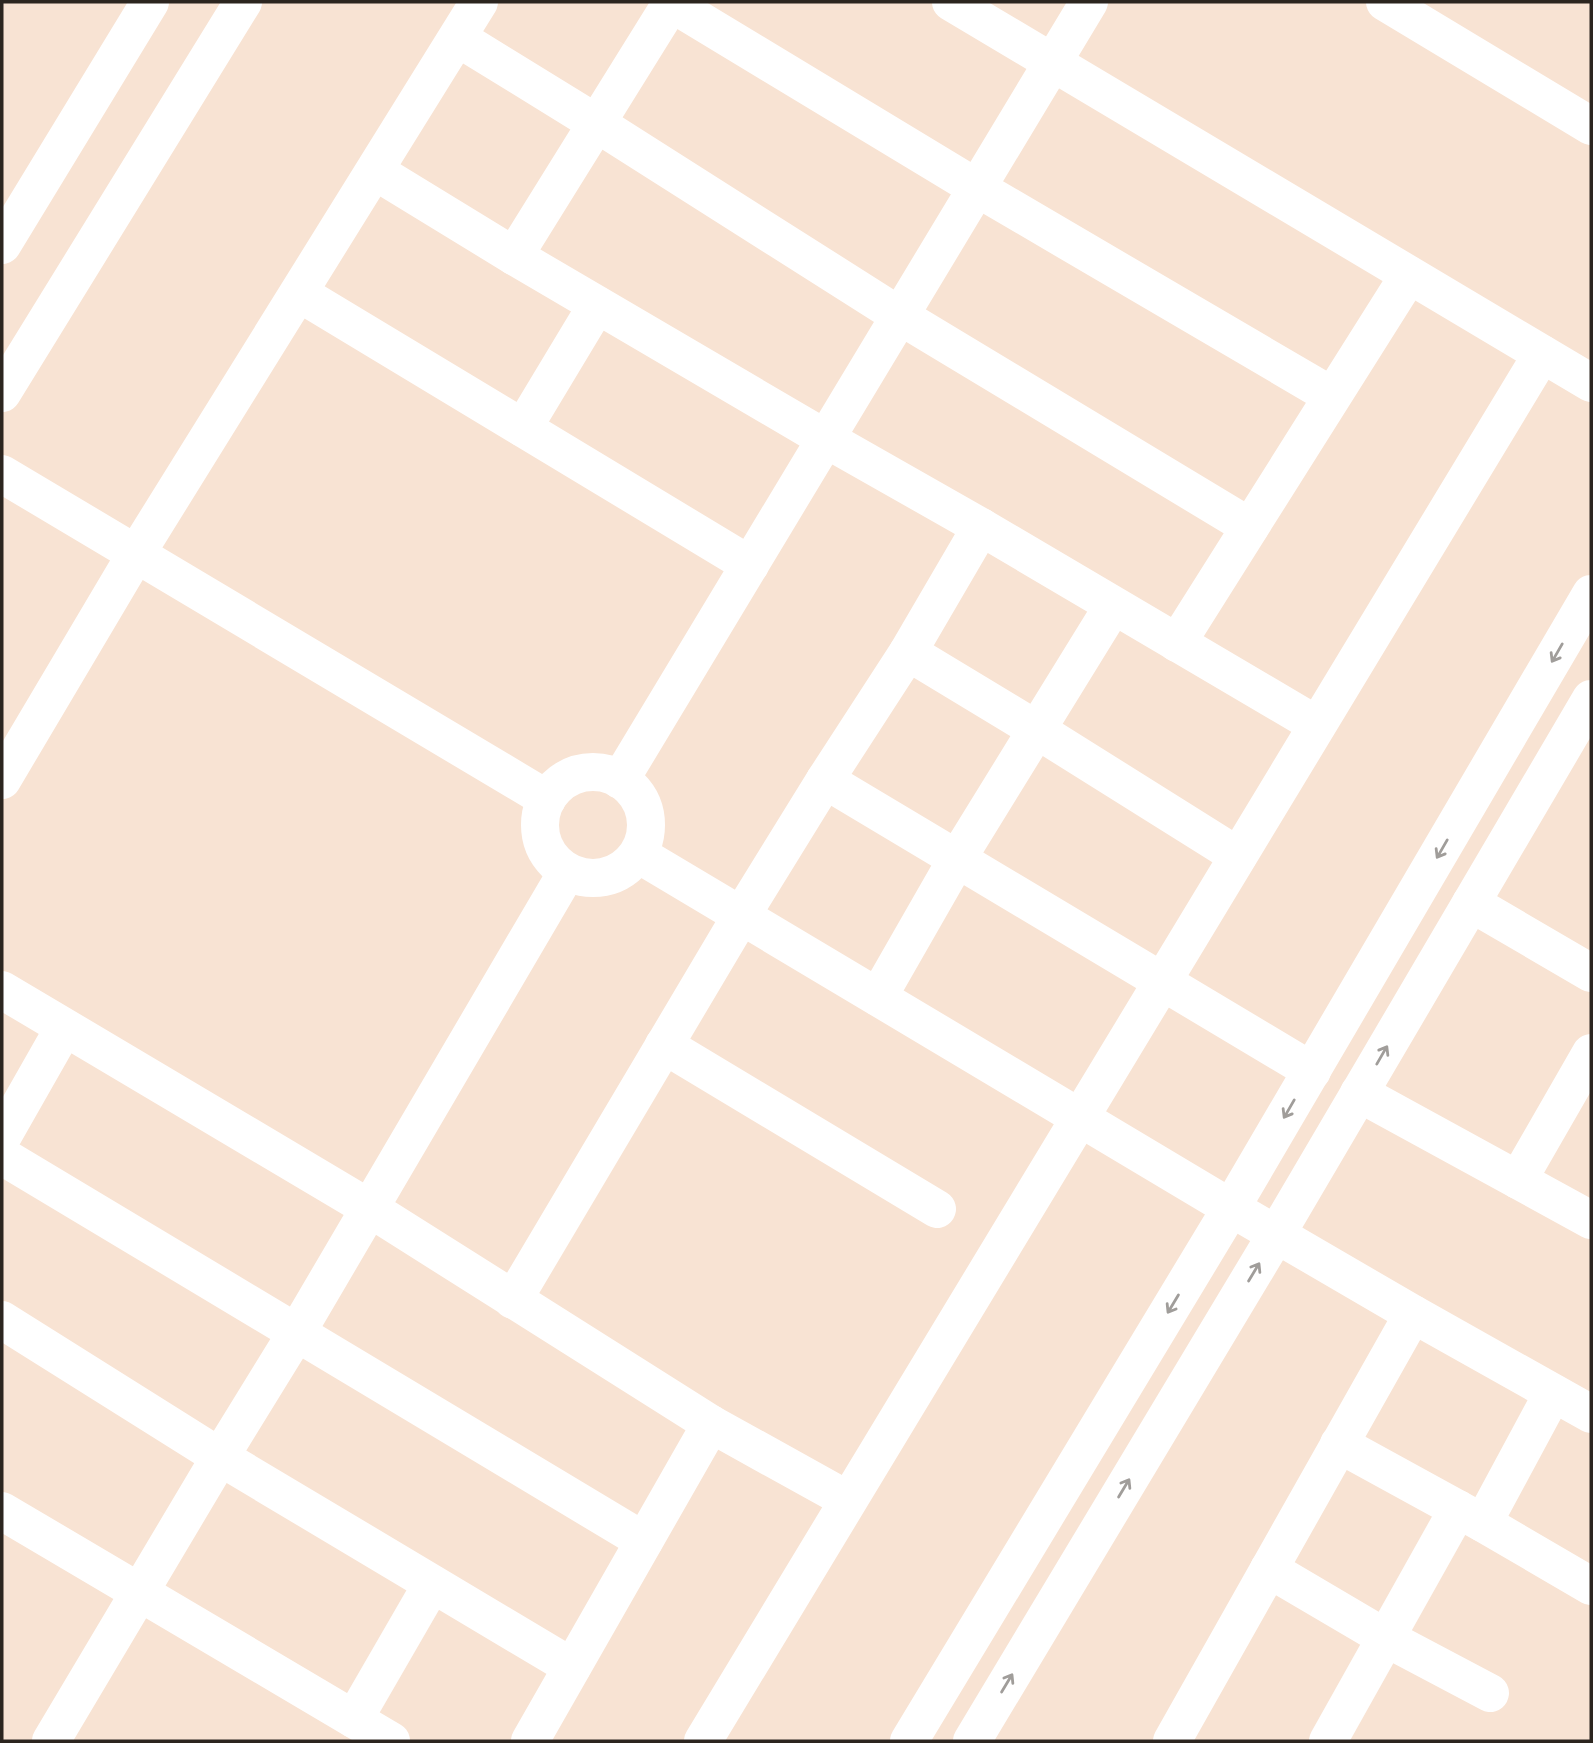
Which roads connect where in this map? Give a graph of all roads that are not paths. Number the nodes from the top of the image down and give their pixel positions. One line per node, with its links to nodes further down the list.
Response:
1 (150, 2): 14 (street)
2 (243, 2): 22 (street)
3 (479, 2): 8 (street)
4 (951, 2): 9 (street)
5 (1089, 2): 9 (street)
6 (1385, 2): 11 (street)
7 (672, 3): 10 (street); 13 (street)
8 (458, 38): 10 (street); 12 (street)
9 (1053, 63): 13 (street); 16 (street)
10 (596, 123): 15 (street); 19 (street)
11 (1591, 127)
12 (375, 171): 15 (street); 17 (street)
13 (977, 188): 19 (street); 23 (street)
14 (2, 245)
15 (513, 256): 18 (street)
16 (1409, 275): 20 (street); 23 (street)
17 (299, 293): 24 (street); 29 (street)
18 (597, 305): 24 (street); 25 (street)
19 (900, 316): 25 (street); 28 (street)
20 (1542, 354): 21 (street); 36 (street)
21 (1591, 383)
22 (2, 393)
23 (1332, 396): 28 (street)
24 (523, 428): 30 (street)
25 (826, 439): 27 (street); 30 (street)
26 (2, 474): 29 (street)
27 (981, 527): 32 (street); 34 (street)
28 (1250, 527): 33 (street)
29 (136, 554): 38 (street); 41 (street)
30 (750, 565): 39 (street)
31 (1591, 594): 55 (street, one-way to 55)
32 (1113, 606): 33 (street); 37 (street)
33 (1177, 643): 36 (street)
34 (908, 652): 37 (street); 40 (street)
35 (1591, 699): 46 (street)
36 (1317, 725): 43 (street)
37 (1037, 730): 43 (street); 44 (street)
38 (2, 780)
39 (620, 780): 41 (street); 42 (street)
40 (825, 780): 44 (street); 47 (street)
41 (547, 800): 45 (street)
42 (638, 855): 45 (street); 47 (street)
43 (1238, 856): 49 (street)
44 (957, 859): 49 (street); 51 (street)
45 (567, 872): 61 (street)
46 (1471, 903): 48 (street); 56 (street, one-way to 46)
47 (741, 916): 51 (street); 53 (street)
48 (1591, 973)
49 (1163, 981): 55 (street); 57 (street)
50 (2, 990): 52 (street)
51 (877, 997): 57 (street)
52 (64, 1028): 58 (street); 61 (street)
53 (664, 1045): 63 (street); 66 (street)
54 (1591, 1053): 60 (street)
55 (1311, 1071): 62 (street, one-way to 62)
56 (1359, 1093): 60 (street); 65 (street)
57 (1080, 1118): 62 (street); 75 (street)
58 (2, 1137)
59 (2, 1156): 69 (street)
60 (1518, 1180): 64 (street)
61 (369, 1208): 66 (street); 69 (street)
62 (1231, 1208): 65 (street); 91 (street, one-way to 91)
63 (937, 1209)
64 (1591, 1220)
65 (1276, 1235): 67 (street); 92 (street, one-way to 65)
66 (513, 1300): 72 (street)
67 (1413, 1314): 70 (street); 73 (street)
68 (2, 1320): 74 (street)
69 (297, 1332): 74 (street); 78 (street)
70 (1553, 1393): 71 (street); 77 (street)
71 (1591, 1415)
72 (711, 1424): 75 (street); 78 (street)
73 (1339, 1444): 77 (street); 79 (street)
74 (220, 1457): 80 (street); 82 (street)
75 (848, 1500): 90 (street)
76 (2, 1511): 82 (street)
77 (1470, 1516): 81 (street); 83 (street)
78 (644, 1541): 84 (street)
79 (1269, 1569): 83 (street); 93 (street)
80 (432, 1584): 84 (street); 86 (street)
81 (1591, 1586)
82 (140, 1593): 86 (street); 87 (street)
83 (1386, 1638): 85 (street); 94 (street)
84 (572, 1667): 89 (street)
85 (1490, 1693)
86 (354, 1719): 88 (street)
87 (51, 1741)
88 (391, 1741)
89 (530, 1741)
90 (703, 1741)
91 (909, 1741)
92 (972, 1741)
93 (1172, 1741)
94 (1328, 1741)

